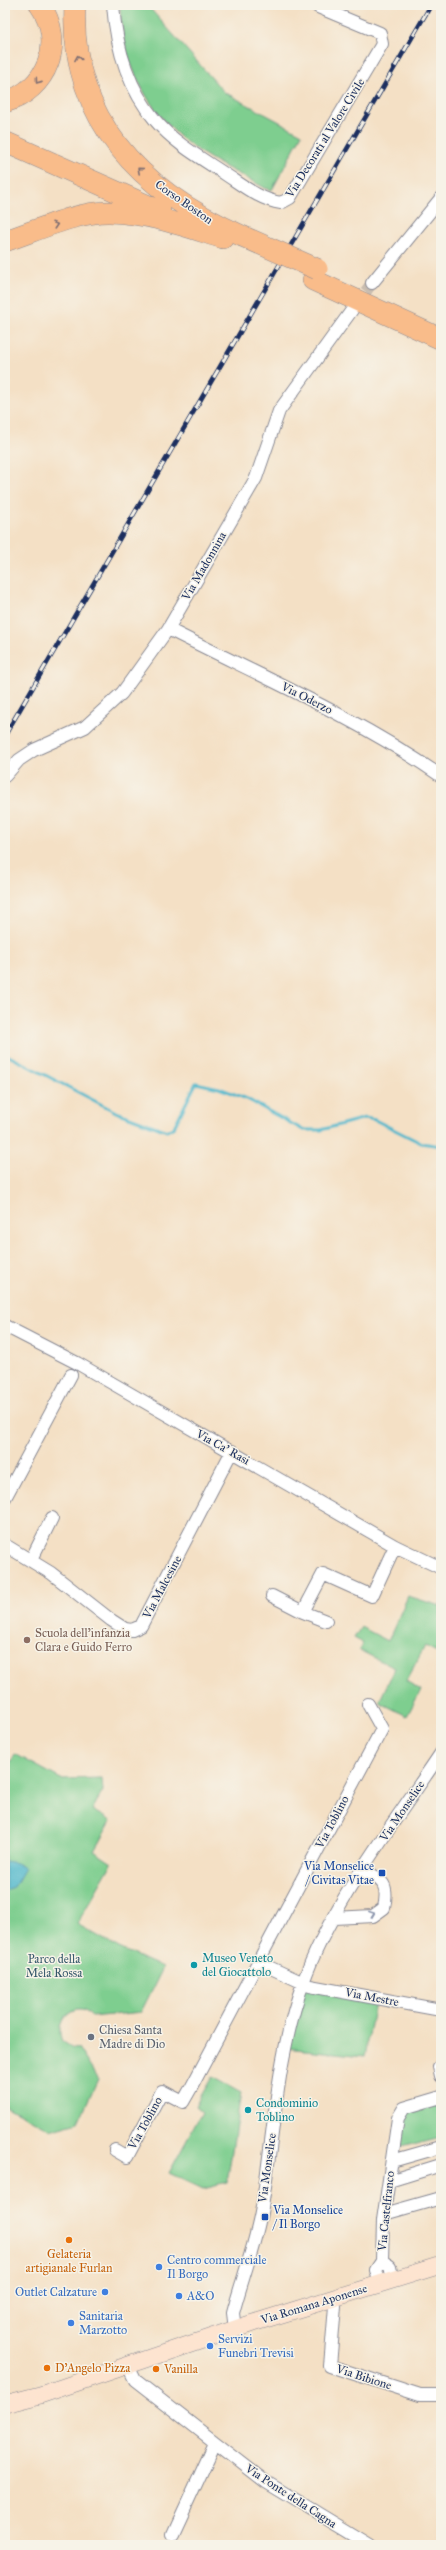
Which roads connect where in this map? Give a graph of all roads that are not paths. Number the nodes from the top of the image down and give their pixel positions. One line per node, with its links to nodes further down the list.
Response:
1 (40, 5): 5 (highway, one-way to 5)
2 (76, 5): 9 (highway, Corso Boston, one-way to 2)
3 (113, 5): 4 (street, Via Decorati al Valore Civile)
4 (318, 7)
5 (5, 102)
6 (5, 128): 9 (highway)
7 (5, 142): 11 (highway)
8 (441, 198): 15 (street)
9 (204, 219): 11 (highway, Corso Boston)
10 (33, 232): 11 (highway, Corso Boston, one-way to 11); 12 (highway, Corso Boston); 13 (highway)
11 (234, 240): 14 (highway, Corso Boston)
12 (5, 241)
13 (5, 250)
14 (315, 275): 17 (highway, Corso Boston); 18 (highway, Corso Boston)
15 (372, 283)
16 (352, 310): 19 (street, Via Madonnina)
17 (441, 325)
18 (441, 339)
19 (168, 629): 20 (street, Via Madonnina); 21 (street, Via Oderzo)
20 (5, 776)
21 (441, 776)
22 (5, 1326): 24 (street, Via Ca' Rasi)
23 (71, 1375): 25 (street)
24 (232, 1451): 28 (street, Via Ca' Rasi); 29 (street, Via Malcesine)
25 (5, 1498)
26 (52, 1518): 29 (street)
27 (5, 1545): 29 (street, Via Malcesine)
28 (395, 1546): 30 (street, Via Ca' Rasi); 32 (street)
29 (31, 1560)
30 (441, 1568)
31 (272, 1596): 32 (street)
32 (304, 1612): 33 (street)
33 (326, 1621)
34 (368, 1704): 38 (street, Via Toblino)
35 (441, 1753): 36 (street, Via Monselice)
36 (363, 1870): 37 (street, Via Monselice); 37 (street, one-way to 36)
37 (334, 1918): 39 (street, Via Monselice)
38 (258, 1962): 39 (street); 45 (street, Via Toblino)
39 (302, 1983): 40 (street, Via Mestre); 54 (street, Via Monselice)
40 (441, 2010)
41 (441, 2066): 42 (street)
42 (441, 2076)
43 (441, 2097): 46 (street, Via Castelfranco)
44 (441, 2147): 46 (street, Via Castelfranco)
45 (115, 2150)
46 (392, 2161): 48 (street, Via Castelfranco)
47 (441, 2165): 48 (street, Via Castelfranco)
48 (389, 2180): 50 (street, Via Castelfranco)
49 (441, 2198): 50 (street, Via Castelfranco)
50 (384, 2214): 52 (street, Via Castelfranco)
51 (441, 2265): 52 (street, Via Romana Aponense)
52 (386, 2282): 53 (street, Via Romana Aponense)
53 (333, 2297): 54 (street, Via Romana Aponense); 56 (street, Via Bibione)
54 (236, 2329): 55 (street, Via Romana Aponense)
55 (128, 2366): 57 (street, Via Romana Aponense); 58 (street, Via Ponte della Cagna)
56 (441, 2395)
57 (5, 2404)
58 (215, 2442): 59 (street); 60 (street, Via Ponte della Cagna)
59 (173, 2534)
60 (370, 2545)

